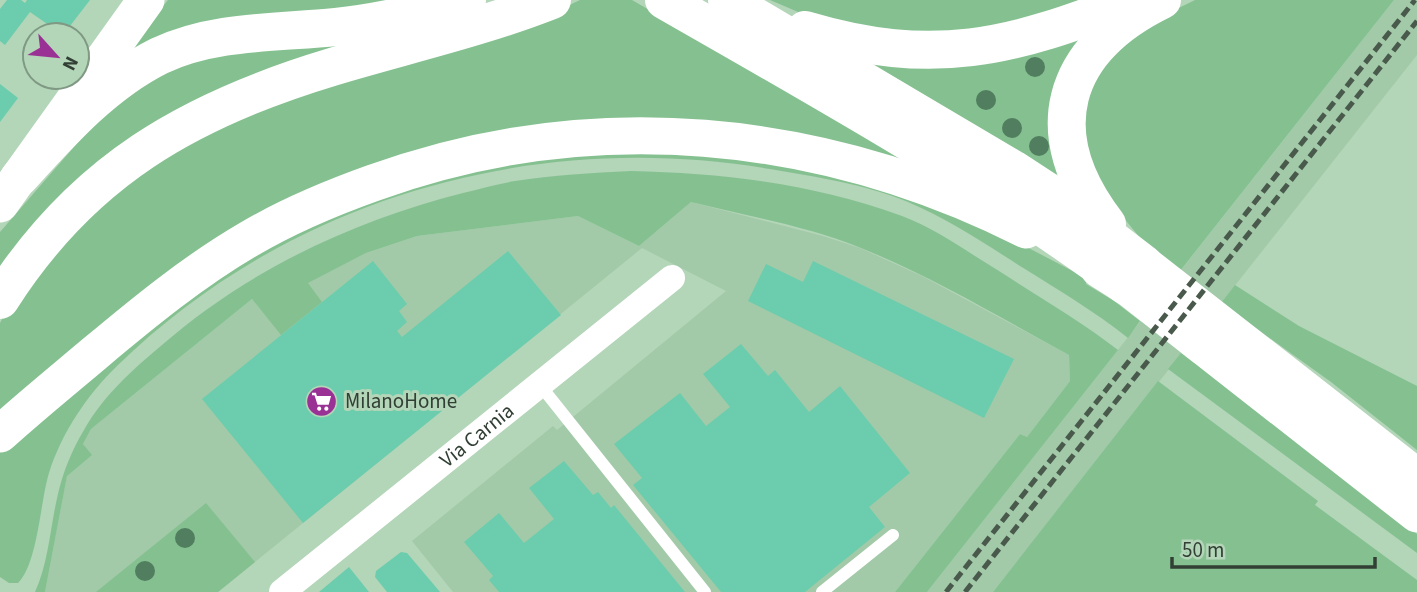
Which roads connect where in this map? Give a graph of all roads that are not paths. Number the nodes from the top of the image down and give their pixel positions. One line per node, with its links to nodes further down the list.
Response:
1 (146, 0): 8 (street)
2 (467, 0): 8 (highway)
3 (552, 0): 11 (highway)
4 (664, 0): 9 (highway)
5 (1132, 0): 7 (highway)
6 (1162, 0): 9 (highway)
7 (728, 1): 9 (highway)
8 (10, 191)
9 (1135, 275): 12 (street); 14 (street)
10 (672, 278): 13 (street, Via Carnia)
11 (0, 300)
12 (1215, 337): 15 (street); 16 (street)
13 (540, 385): 18 (street, Via Carnia); 19 (lane)
14 (0, 434)
15 (1417, 477)
16 (1417, 514)
17 (893, 535): 20 (lane)
18 (282, 592)
19 (705, 592)
20 (822, 592)

